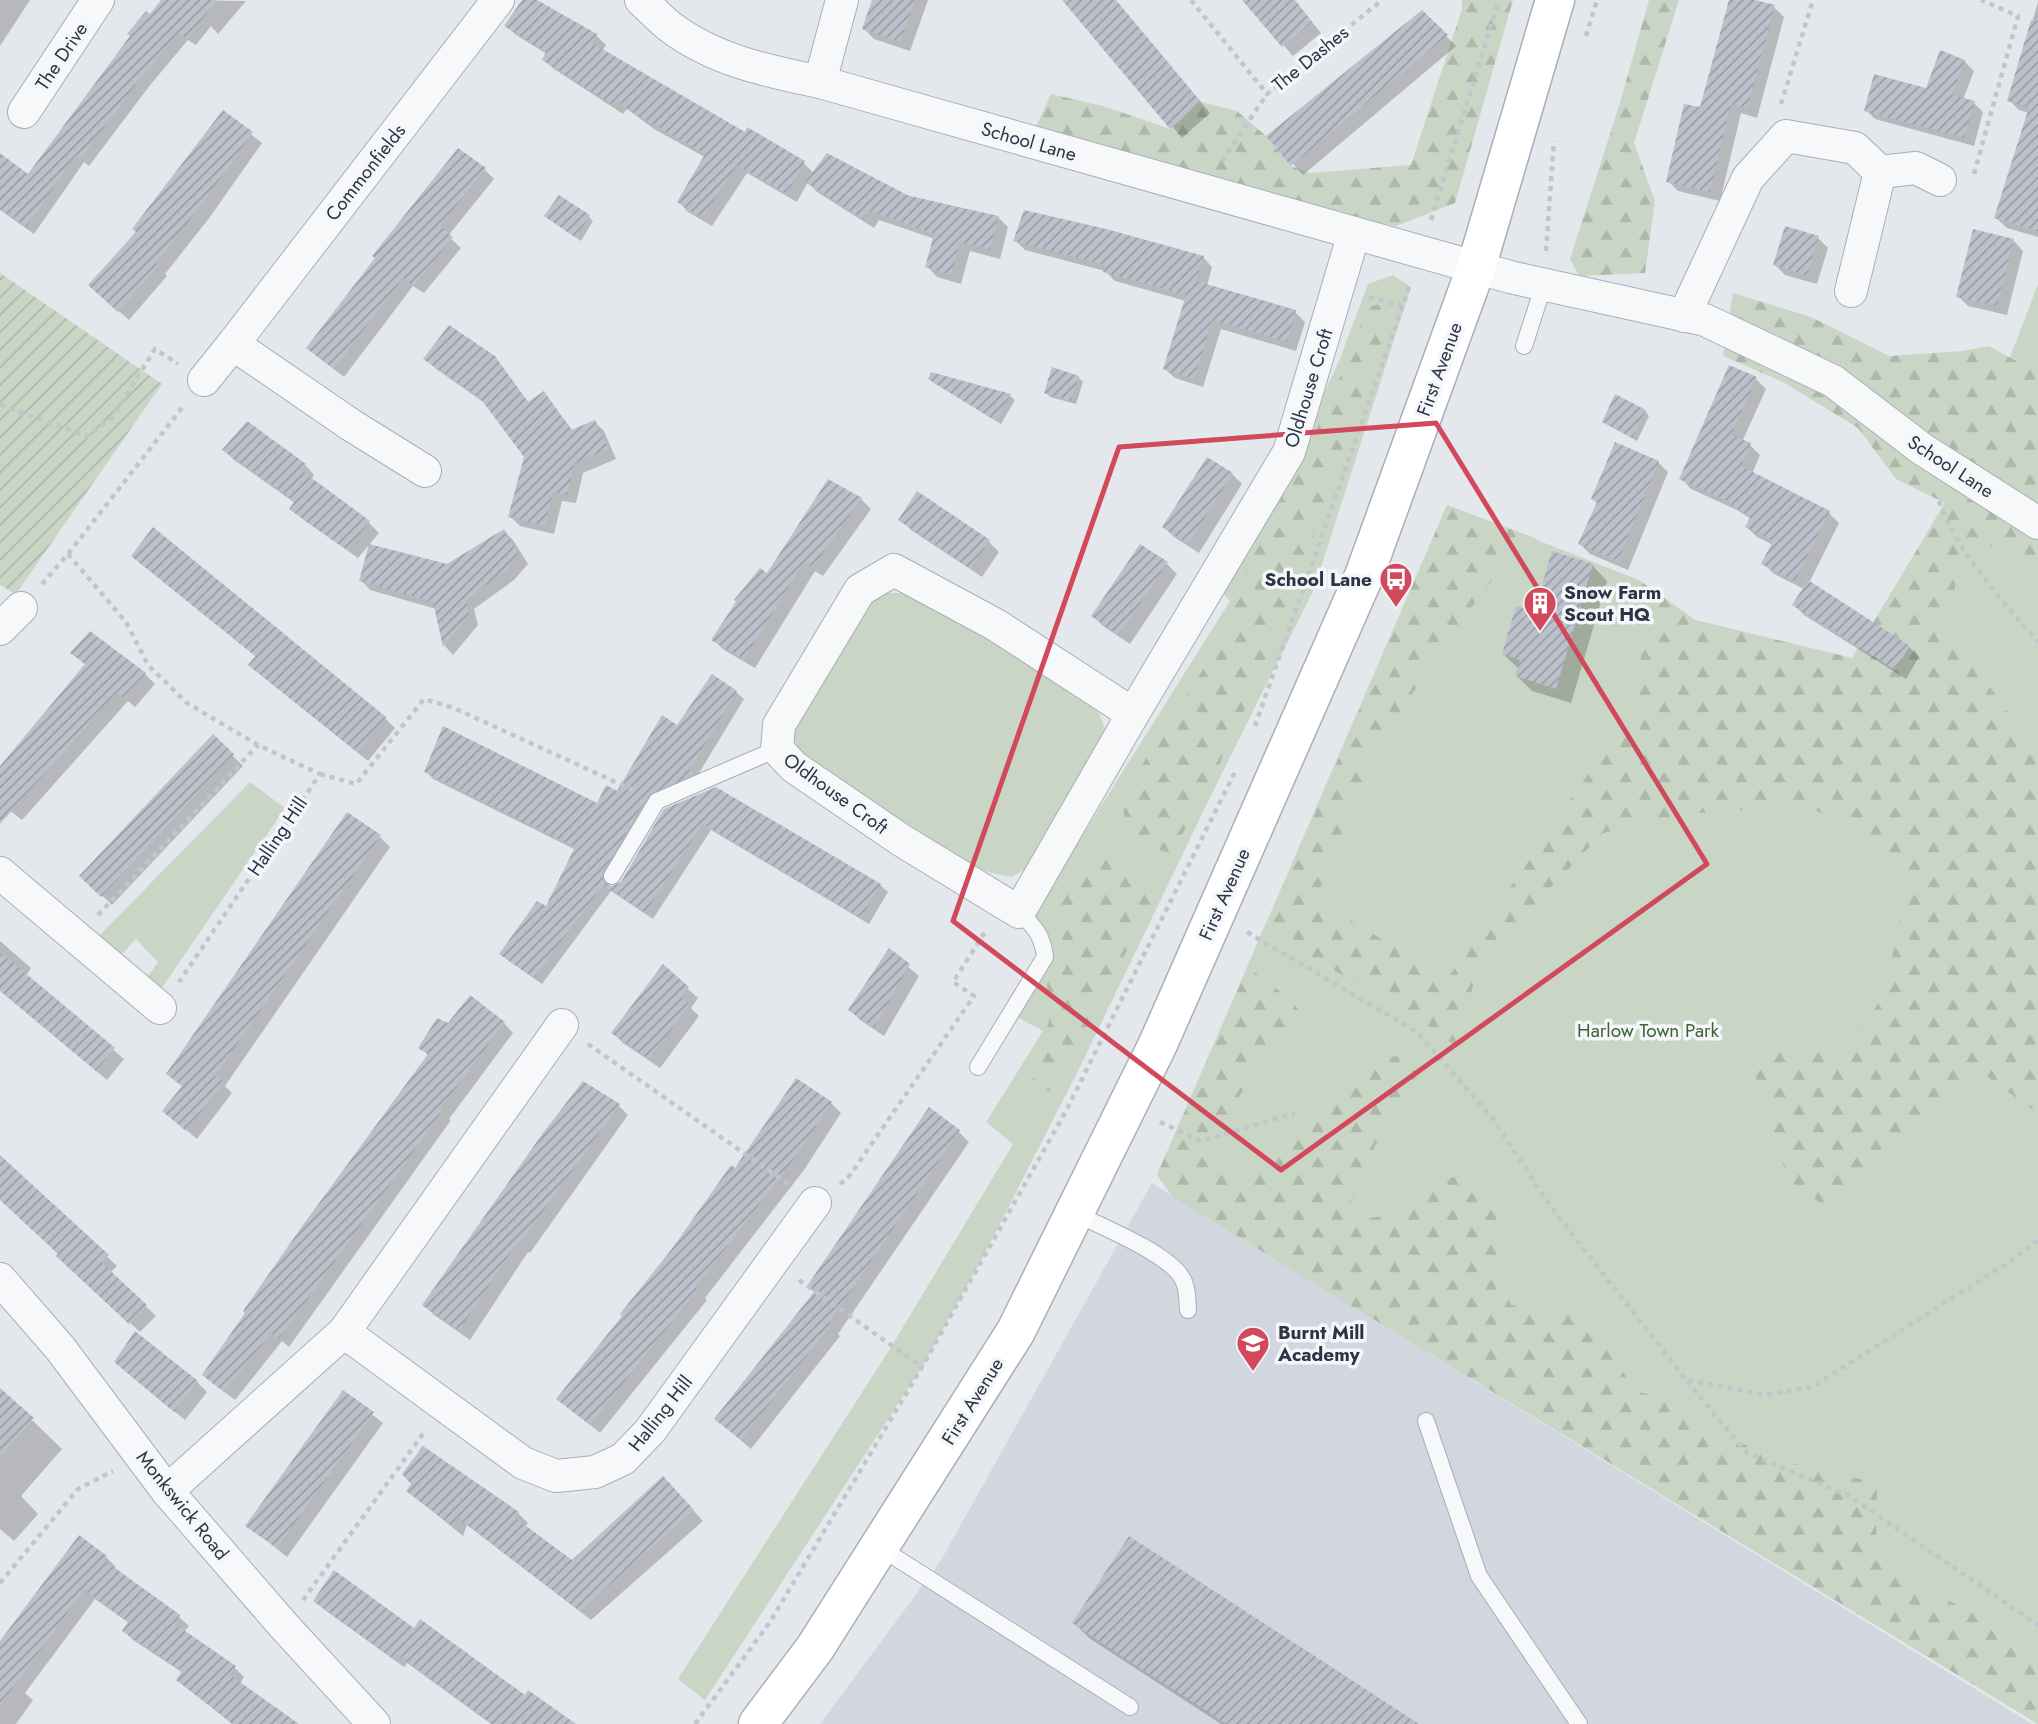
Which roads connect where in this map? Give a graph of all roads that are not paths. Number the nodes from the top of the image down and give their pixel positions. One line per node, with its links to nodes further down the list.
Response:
1 (99, 0): 7 (street, The Drive)
2 (498, 0): 15 (street, Commonfields)
3 (641, 0): 6 (street, School Lane)
4 (842, 0): 6 (street)
5 (1555, 0): 11 (street, First Avenue)
6 (820, 82): 10 (street, School Lane)
7 (24, 112)
8 (1880, 172): 9 (street); 13 (street); 14 (street)
9 (1940, 180)
10 (1354, 233): 11 (street, School Lane); 20 (street, Oldhouse Croft)
11 (1476, 268): 12 (street, School Lane); 29 (street, First Avenue)
12 (1544, 284): 14 (street, School Lane); 16 (lane)
13 (1851, 291)
14 (1684, 316): 19 (street, School Lane)
15 (233, 344): 17 (street, Commonfields); 18 (street)
16 (1524, 346)
17 (204, 380)
18 (425, 471)
19 (2038, 523)
20 (1133, 714): 21 (street, Oldhouse Croft); 24 (street, Oldhouse Croft)
21 (777, 748): 23 (lane); 24 (street, Oldhouse Croft)
22 (0, 873): 25 (street)
23 (612, 876)
24 (1011, 908): 27 (lane)
25 (160, 1008)
26 (562, 1026): 32 (street)
27 (978, 1067)
28 (815, 1203): 32 (street, Halling Hill)
29 (1074, 1213): 31 (lane); 35 (street, First Avenue)
30 (0, 1279): 34 (street, Monkswick Road)
31 (1188, 1310)
32 (344, 1332): 34 (street)
33 (1426, 1421): 39 (lane)
34 (167, 1491): 37 (street, Monkswick Road)
35 (879, 1547): 36 (lane); 38 (street, First Avenue)
36 (1129, 1707)
37 (368, 1722)
38 (758, 1724)
39 (1579, 1724)

